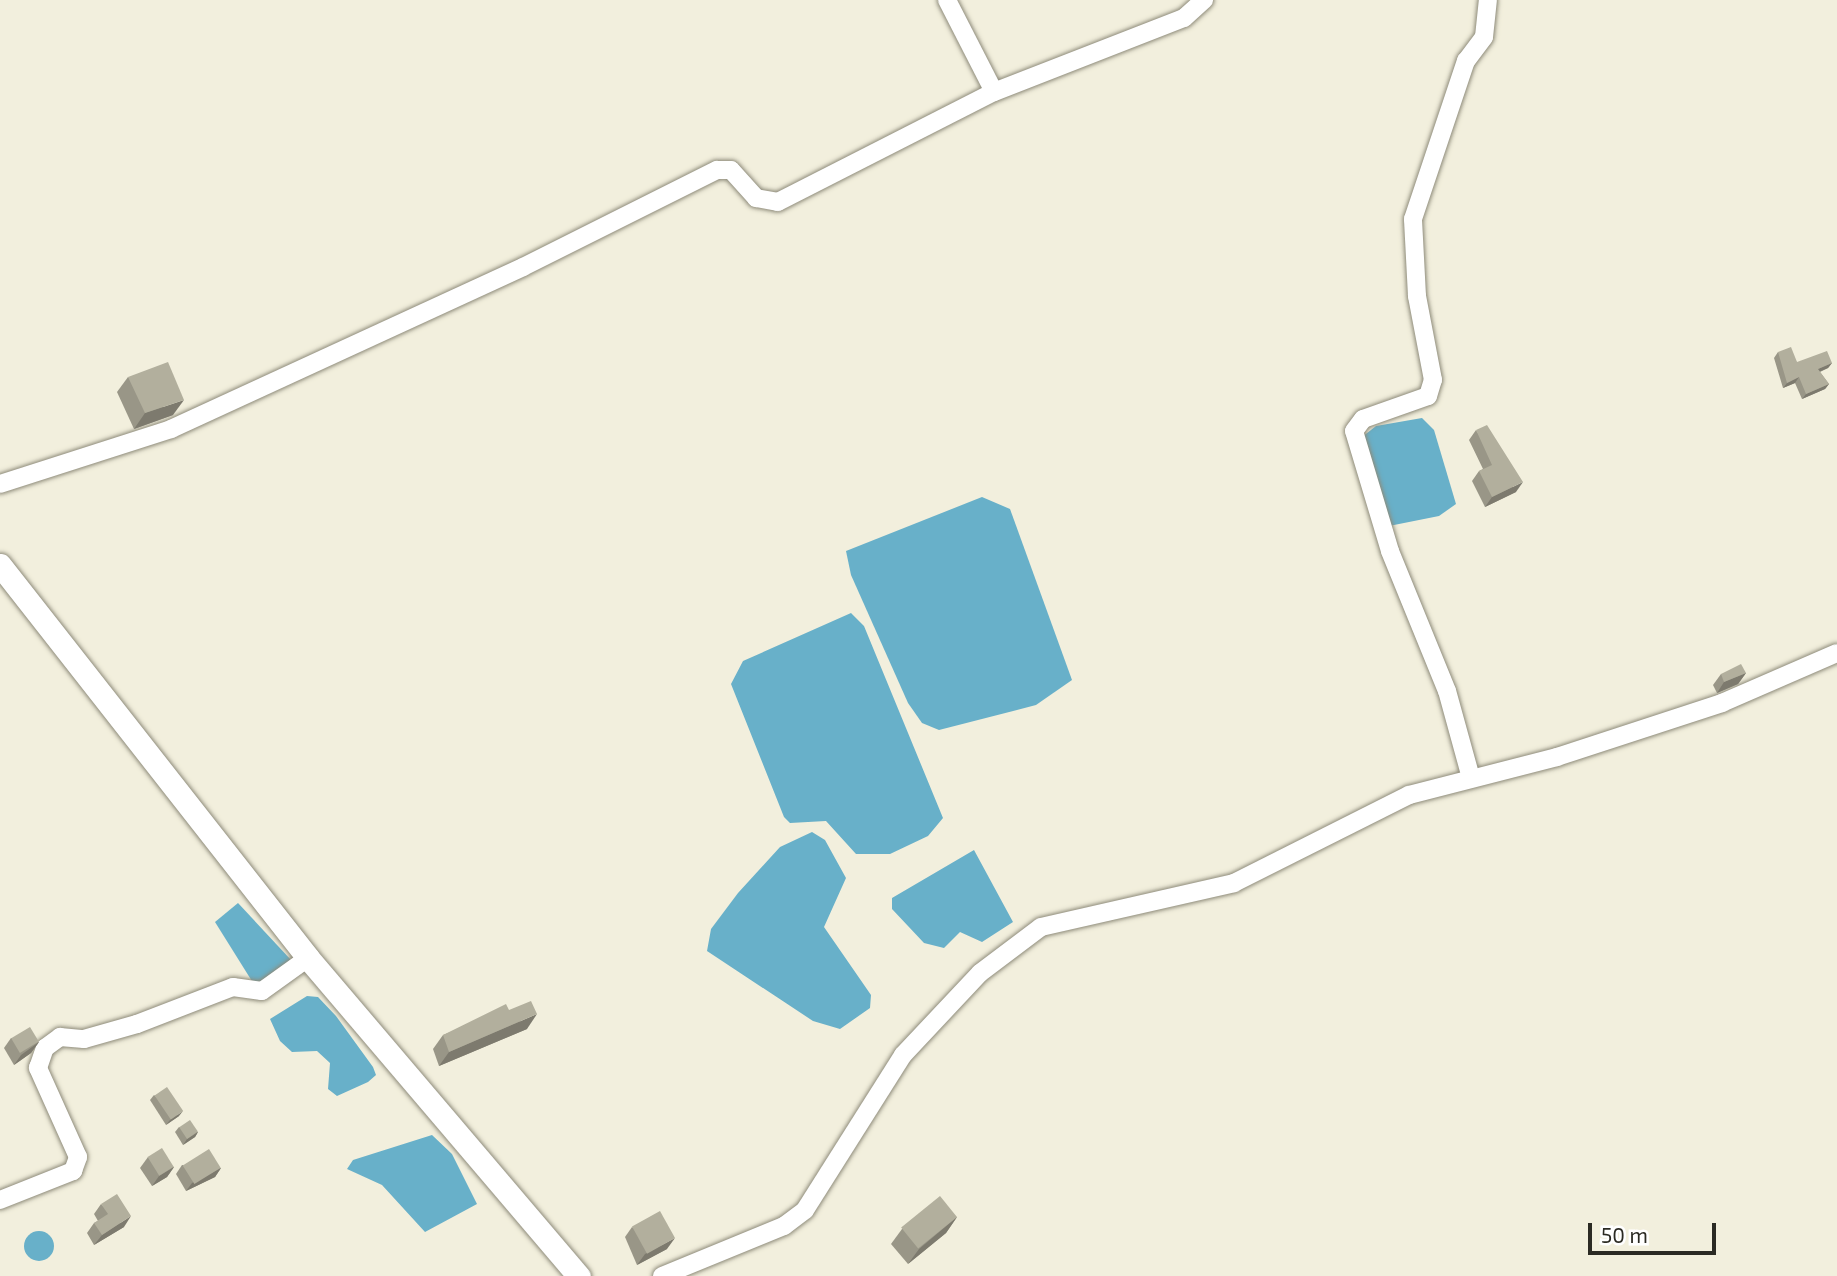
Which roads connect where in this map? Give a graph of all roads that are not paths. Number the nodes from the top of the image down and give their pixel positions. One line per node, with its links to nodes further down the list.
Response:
1 (947, 0): 4 (street)
2 (1204, 0): 4 (street)
3 (1488, 0): 8 (street)
4 (994, 92): 5 (street)
5 (0, 484)
6 (0, 565): 9 (main road)
7 (1837, 653): 8 (street)
8 (1471, 778): 12 (street)
9 (308, 958): 10 (street); 11 (main road)
10 (0, 1200)
11 (579, 1276)
12 (662, 1276)

